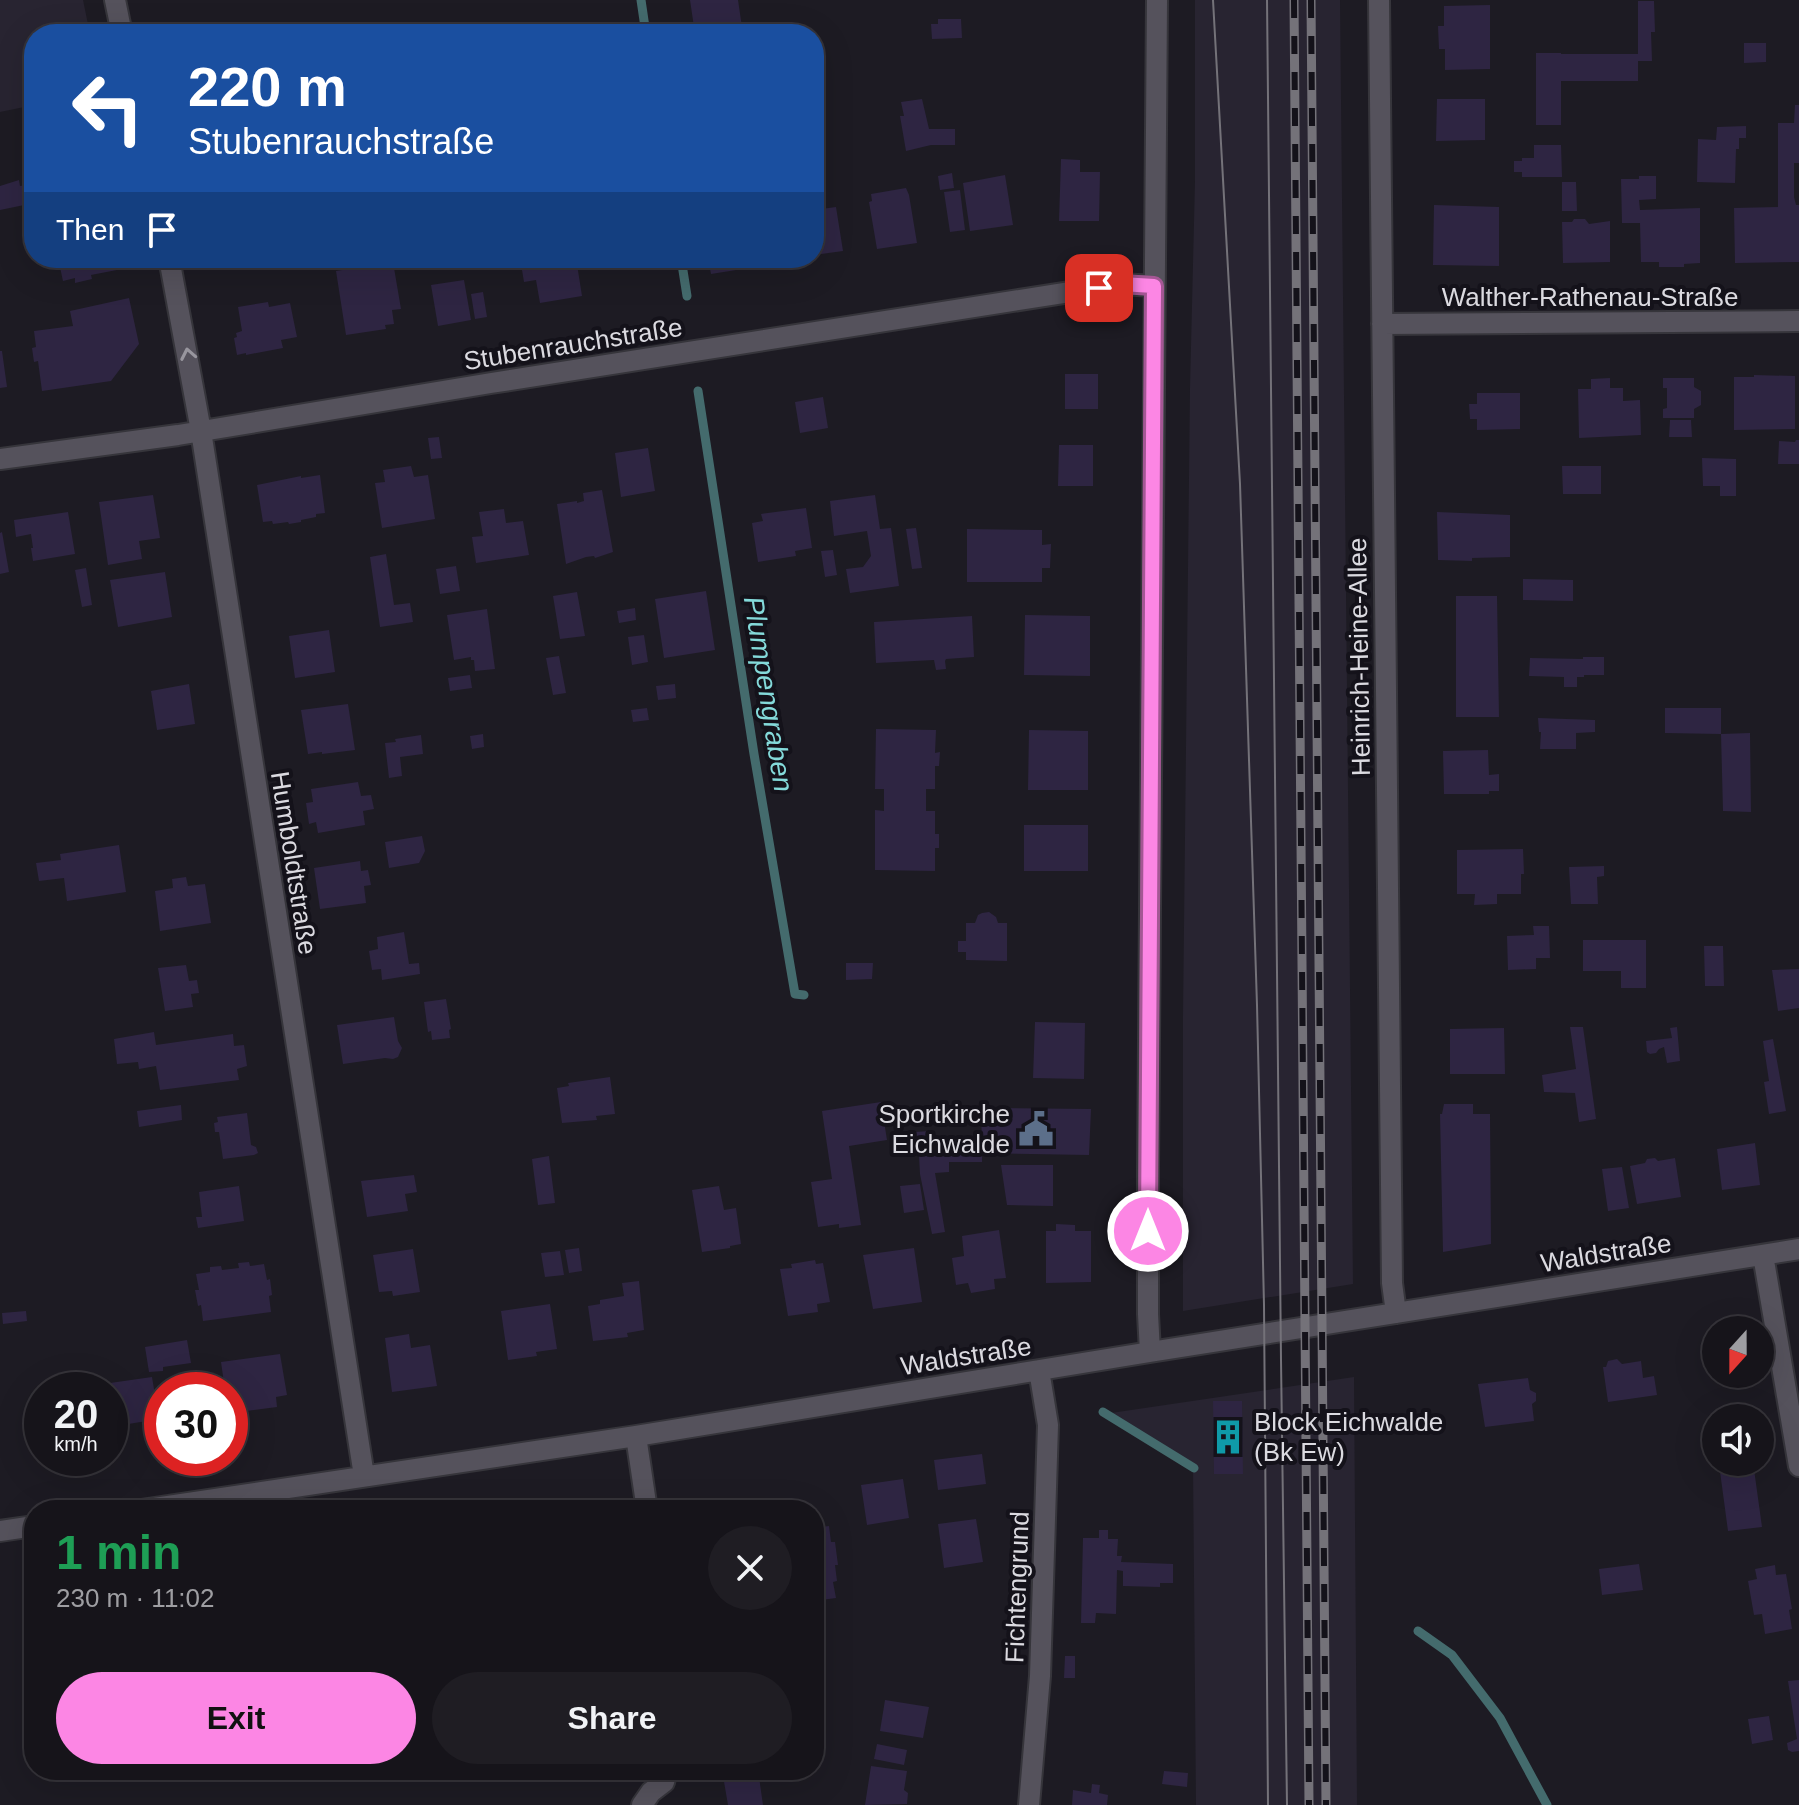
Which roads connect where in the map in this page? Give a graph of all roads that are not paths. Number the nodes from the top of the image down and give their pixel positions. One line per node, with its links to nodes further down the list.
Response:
1 (115, 0): 4 (street)
2 (1157, 0): 6 (street)
3 (1379, 0): 8 (street, Heinrich-Heine-Allee)
4 (120, 24)
5 (171, 268): 9 (street, Humboldtstraße, one-way to 5)
6 (1154, 286): 9 (street, Stubenrauchstraße); 14 (street)
7 (1799, 321): 8 (street, Walther-Rathenau-Straße)
8 (1382, 324): 13 (street, Heinrich-Heine-Allee)
9 (201, 431): 10 (street, Stubenrauchstraße); 18 (street, Humboldtstraße)
10 (0, 459)
11 (1799, 1249): 12 (street, Waldstraße)
12 (1763, 1255): 13 (street, Waldstraße); 17 (street)
13 (1396, 1313): 14 (street, Waldstraße)
14 (1150, 1352): 15 (street, Waldstraße)
15 (1039, 1370): 16 (street, Waldstraße); 25 (street, Fichtengrund)
16 (636, 1436): 18 (street, Waldstraße); 20 (street)
17 (1799, 1466)
18 (364, 1476): 19 (street, Waldstraße)
19 (207, 1500)
20 (646, 1500)
21 (24, 1527): 22 (street)
22 (0, 1531)
23 (664, 1780): 24 (street)
24 (642, 1805)
25 (1029, 1805)

